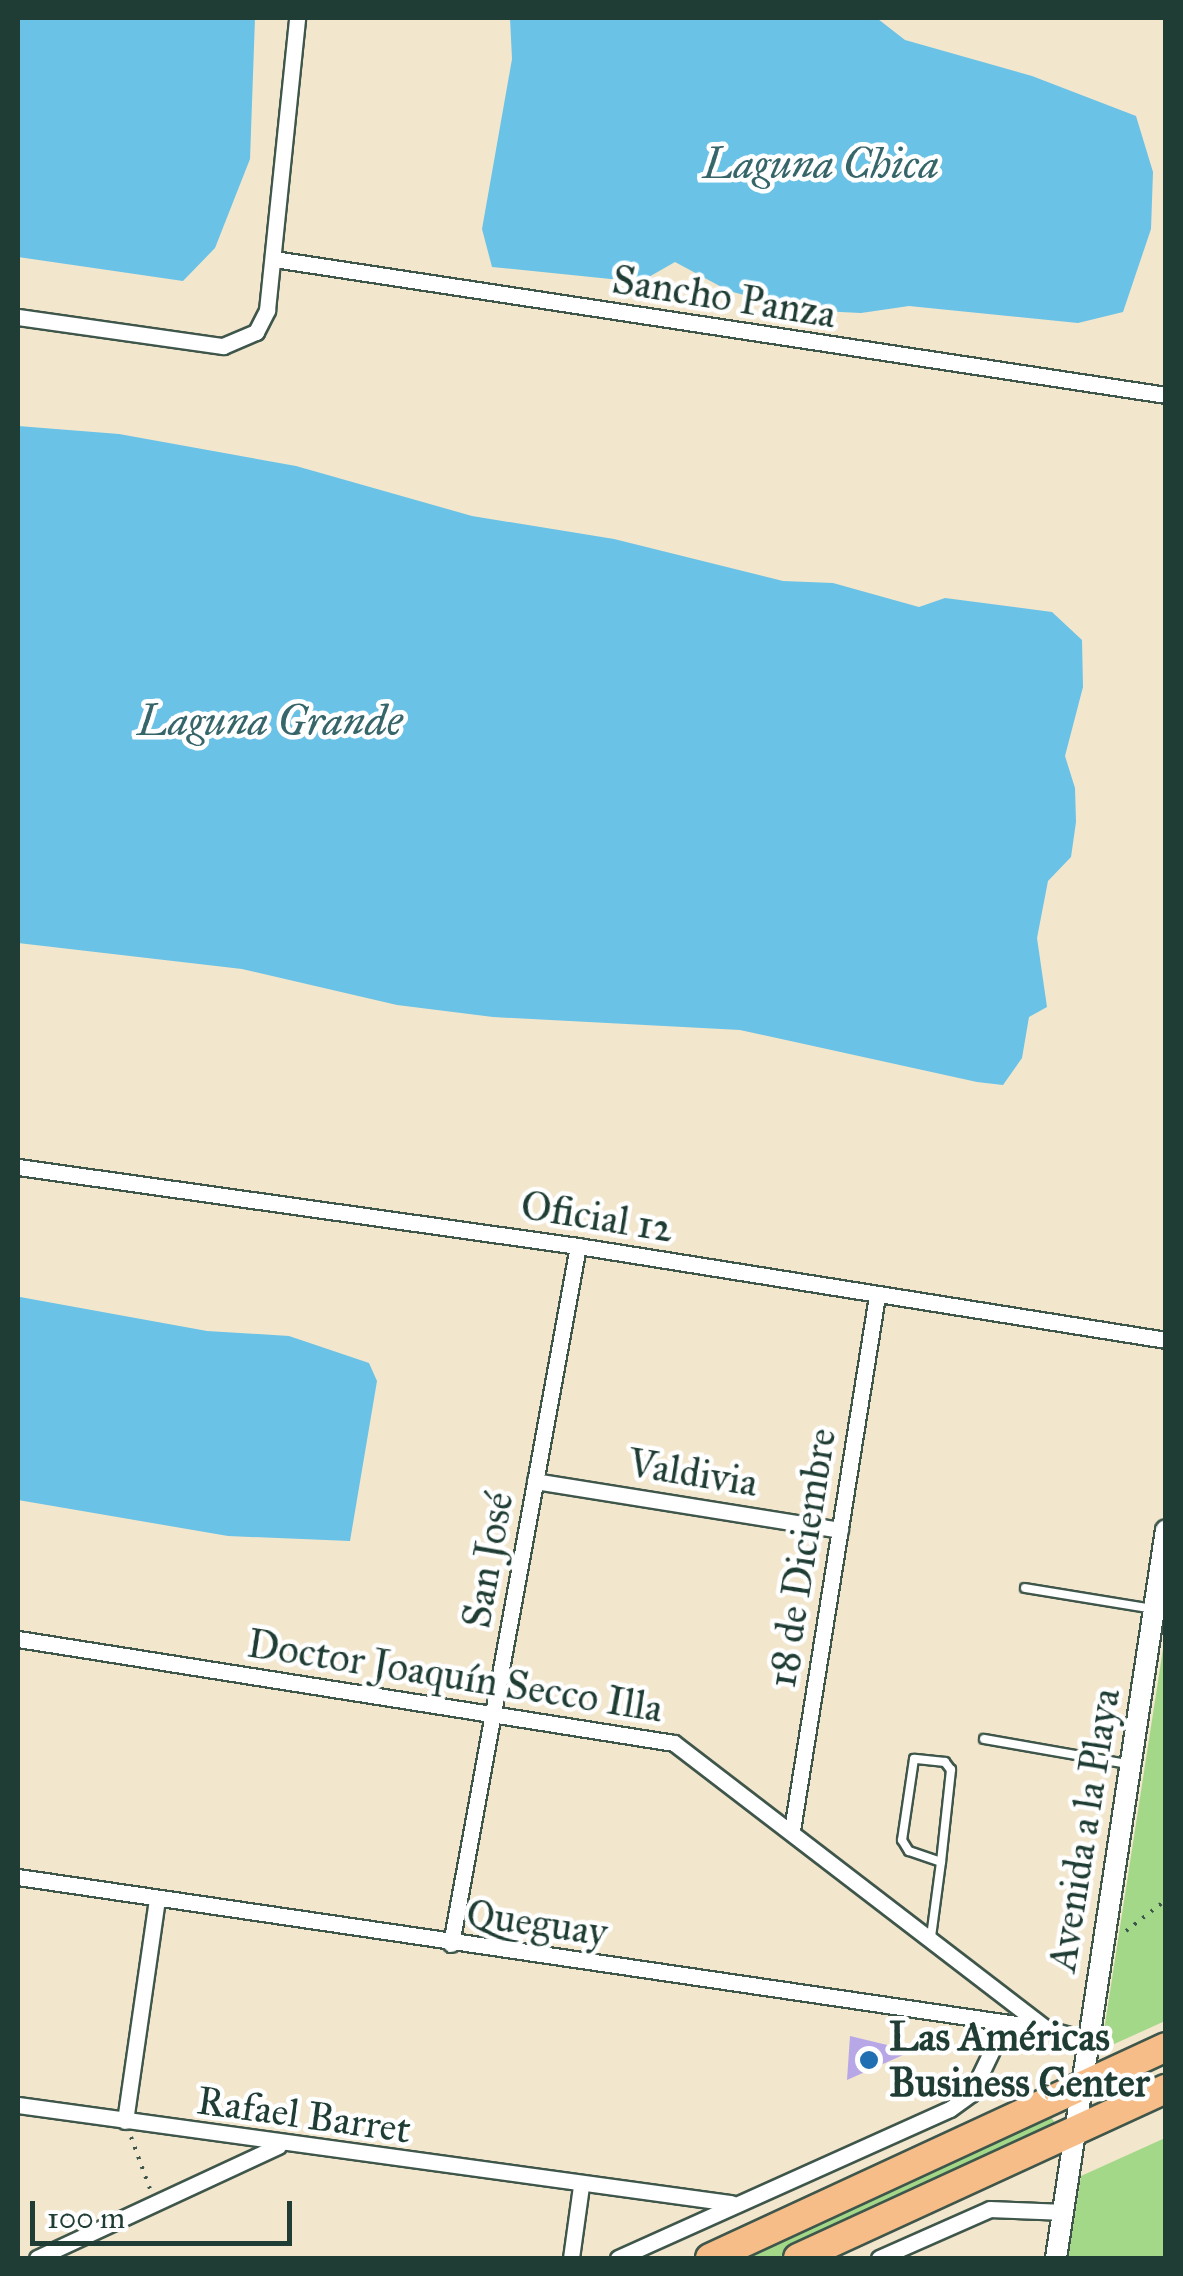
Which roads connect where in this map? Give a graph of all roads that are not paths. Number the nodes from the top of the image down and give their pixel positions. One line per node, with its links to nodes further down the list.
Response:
1 (297, 18): 2 (street)
2 (274, 259): 3 (street); 4 (street, Sancho Panza)
3 (18, 317)
4 (1166, 395)
5 (18, 1167): 6 (street, Oficial 12)
6 (578, 1246): 7 (street, Oficial 12); 9 (street, San José)
7 (877, 1296): 8 (street, Oficial 12); 10 (street, 18 de Diciembre)
8 (1166, 1340)
9 (535, 1481): 10 (street, Valdivia); 15 (street, San José)
10 (840, 1530): 18 (street, 18 de Diciembre)
11 (1166, 1530): 13 (street, Avenida a la Playa)
12 (1025, 1588): 13 (lane)
13 (1153, 1609): 17 (street, Avenida a la Playa)
14 (18, 1638): 15 (street, Doctor Joaquín Secco Illa)
15 (493, 1712): 18 (street, Doctor Joaquín Secco Illa); 23 (street, San José)
16 (984, 1739): 17 (lane)
17 (1129, 1765): 26 (street, Avenida a la Playa)
18 (792, 1830): 22 (street, Doctor Joaquín Secco Illa)
19 (941, 1862): 19 (lane); 22 (lane)
20 (18, 1877): 21 (street, Queguay)
21 (157, 1900): 23 (street, Queguay); 31 (street)
22 (931, 1937): 25 (street, Doctor Joaquín Secco Illa)
23 (451, 1944): 24 (street, Queguay)
24 (1005, 2023): 25 (street, Queguay); 35 (street)
25 (1048, 2029): 26 (street, Doctor Joaquín Secco Illa)
26 (1088, 2040): 28 (street, Avenida a la Playa)
27 (1166, 2048): 28 (highway)
28 (1081, 2087): 32 (street, Avenida a la Playa); 40 (highway)
29 (1166, 2088): 32 (highway)
30 (18, 2105): 31 (street, Rafael Barret)
31 (125, 2121): 33 (street, Rafael Barret)
32 (1076, 2130): 36 (street, Avenida a la Playa); 41 (highway)
33 (280, 2146): 34 (street, Rafael Barret); 37 (street)
34 (581, 2186): 35 (street, Rafael Barret); 38 (street)
35 (731, 2203): 39 (street)
36 (1064, 2212): 42 (street); 43 (street, Avenida a la Playa)
37 (37, 2258)
38 (571, 2258)
39 (618, 2258)
40 (710, 2258)
41 (798, 2258)
42 (878, 2258)
43 (1056, 2258)

